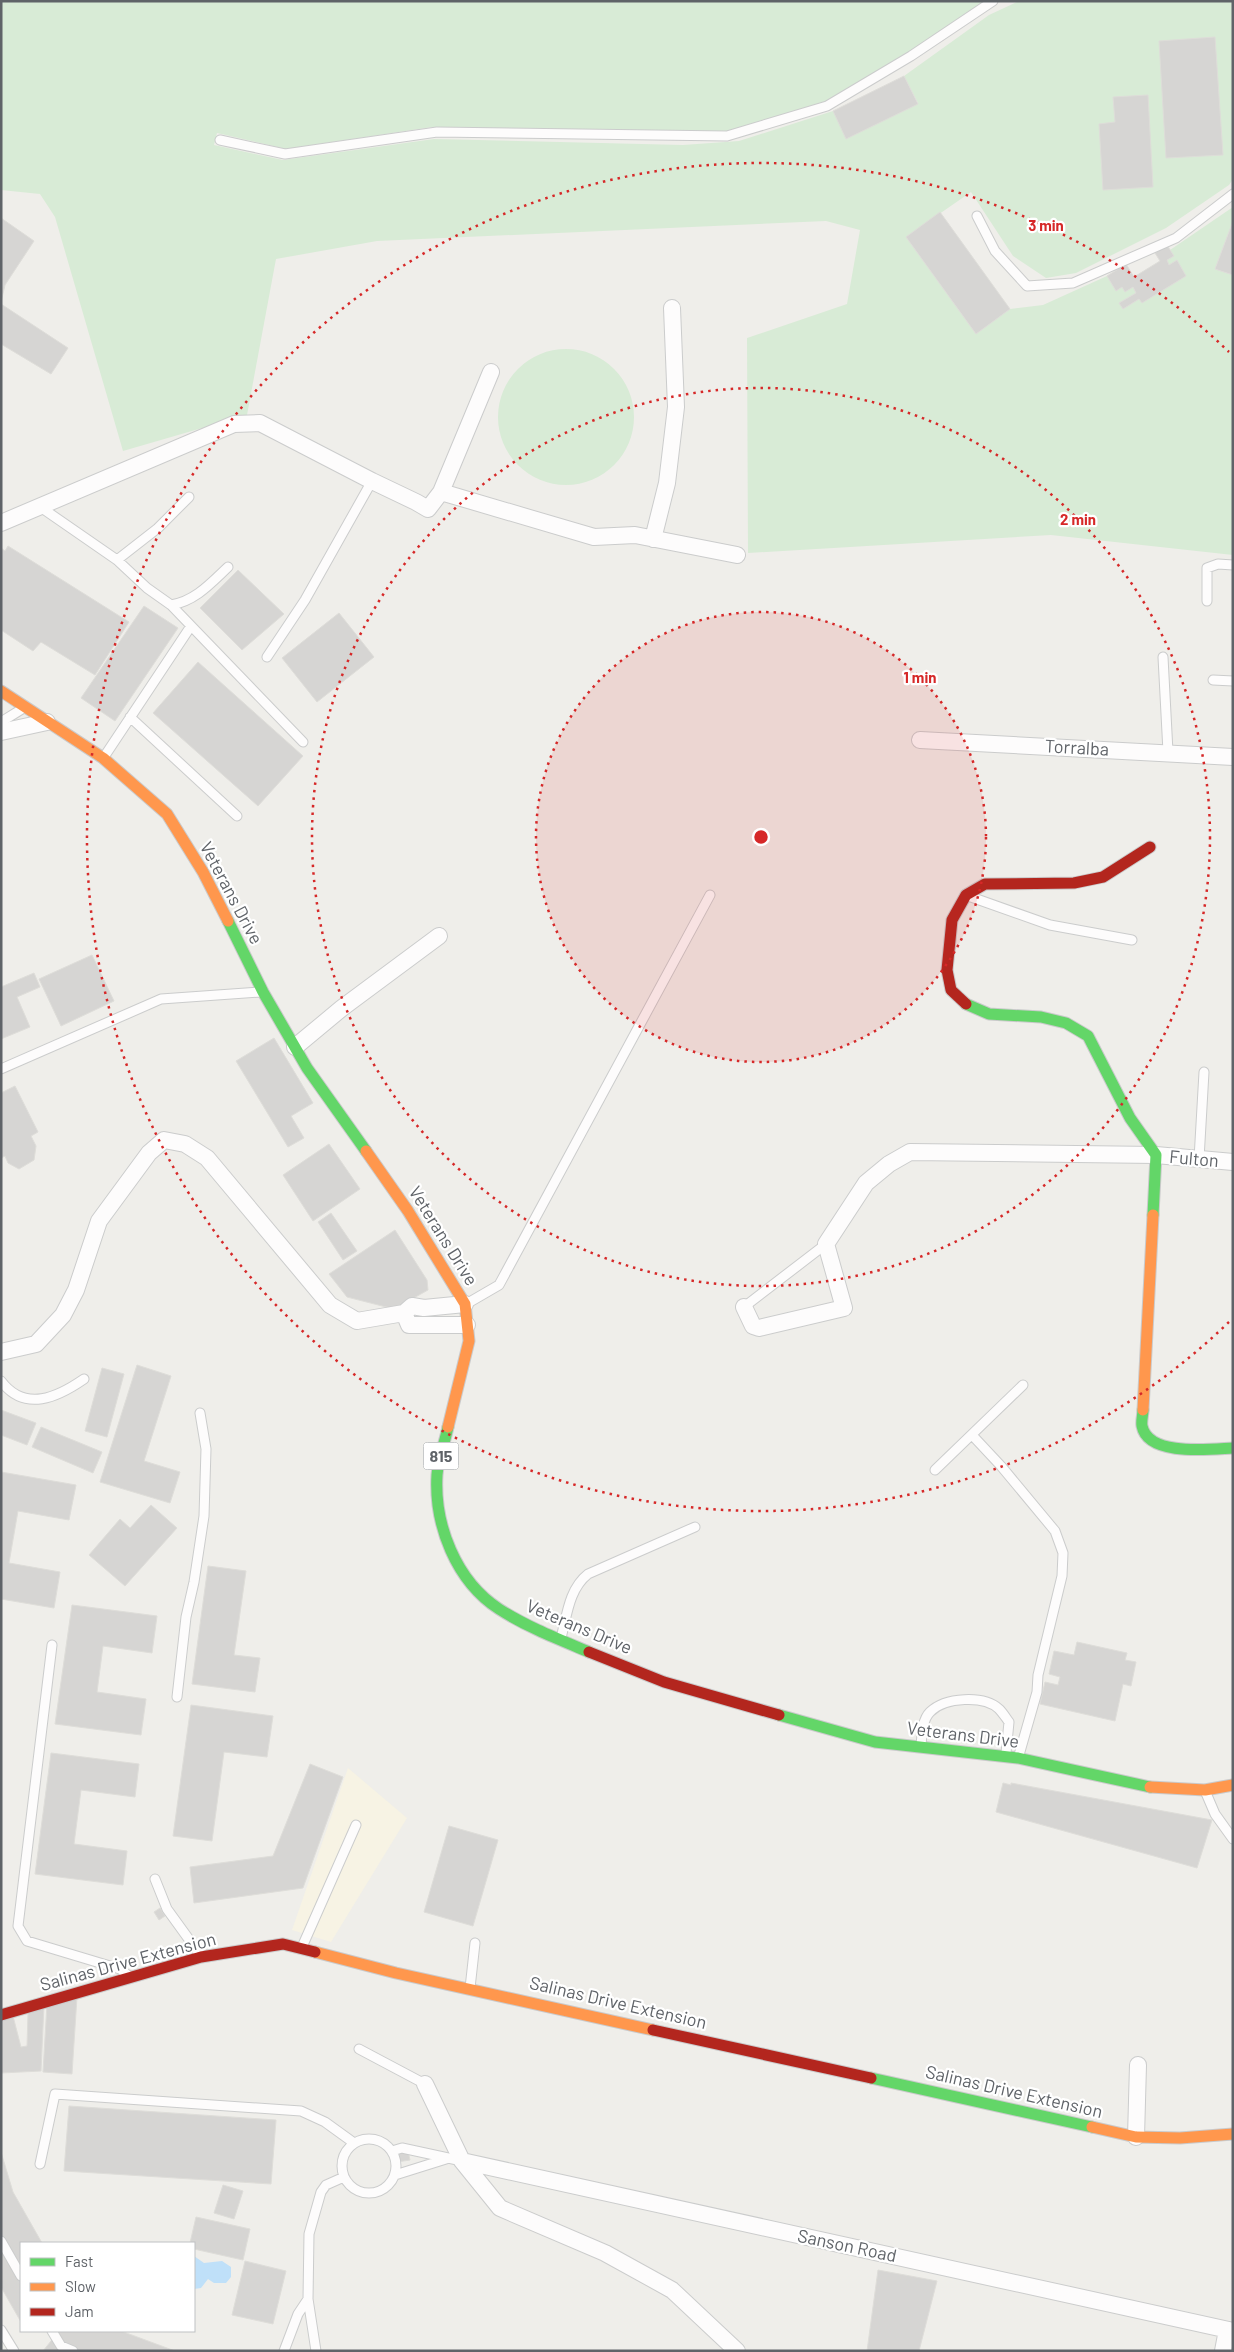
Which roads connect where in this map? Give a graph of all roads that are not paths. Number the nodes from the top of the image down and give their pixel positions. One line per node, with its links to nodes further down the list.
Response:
1 (993, 1): 2 (lane)
2 (220, 140)
3 (1233, 194): 4 (lane)
4 (978, 216)
5 (672, 308): 12 (street)
6 (491, 372): 8 (street)
7 (372, 481): 8 (street); 10 (street); 21 (lane)
8 (441, 492): 12 (street)
9 (189, 497): 14 (lane)
10 (39, 506): 11 (street); 14 (lane)
11 (1, 523)
12 (653, 539): 13 (street)
13 (738, 555)
14 (117, 560): 18 (lane)
15 (1233, 565): 17 (lane)
16 (228, 567): 18 (lane)
17 (1207, 601)
18 (171, 605): 19 (lane)
19 (191, 626): 26 (lane); 31 (lane)
20 (1163, 656): 32 (lane)
21 (267, 657)
22 (1213, 680): 23 (lane)
23 (1233, 681)
24 (1, 691): 25 (street, Veterans Drive / 815)
25 (25, 707): 27 (lane); 28 (street, Veterans Drive / 815)
26 (130, 717): 34 (lane); 35 (lane)
27 (1, 722)
28 (47, 722): 29 (street); 34 (street, Veterans Drive / 815)
29 (1, 732)
30 (920, 740): 32 (street, Torralba)
31 (303, 742)
32 (1168, 752): 33 (street, Torralba)
33 (1233, 757)
34 (103, 758): 41 (street, Veterans Drive / 815)
35 (237, 816)
36 (1150, 847): 38 (street)
37 (710, 895): 49 (lane)
38 (966, 895): 40 (lane); 45 (street)
39 (439, 936): 42 (street)
40 (1132, 940)
41 (264, 992): 42 (street, Veterans Drive / 815); 43 (lane)
42 (295, 1047): 49 (street, Veterans Drive / 815)
43 (1, 1070)
44 (1204, 1072): 46 (lane)
45 (1156, 1155): 46 (street, Fulton); 48 (street, Fulton); 59 (street)
46 (1199, 1159): 47 (street, Fulton)
47 (1233, 1162)
48 (826, 1244): 50 (lane); 50 (street)
49 (465, 1304): 51 (street); 52 (street, Veterans Drive / 815)
50 (744, 1307)
51 (404, 1313): 52 (street); 53 (street)
52 (467, 1325): 62 (street, Veterans Drive / 815)
53 (1, 1352)
54 (84, 1379): 55 (lane)
55 (1, 1381)
56 (1023, 1386): 58 (lane)
57 (200, 1413): 64 (lane)
58 (972, 1435): 60 (lane); 67 (lane)
59 (1233, 1448)
60 (935, 1470)
61 (695, 1527): 62 (lane)
62 (560, 1641): 65 (street, Veterans Drive / 815)
63 (52, 1645): 76 (lane)
64 (177, 1697)
65 (921, 1747): 66 (street, Veterans Drive / 815); 66 (lane)
66 (1006, 1756): 67 (street, Veterans Drive / 815)
67 (1018, 1758): 69 (street, Veterans Drive / 815)
68 (1233, 1785): 69 (street, Veterans Drive / 815)
69 (1205, 1790): 71 (lane)
70 (356, 1825): 74 (lane)
71 (1233, 1839)
72 (155, 1879): 75 (lane)
73 (475, 1943): 77 (lane)
74 (302, 1948): 75 (street, Salinas Drive Extension); 77 (street, Salinas Drive Extension)
75 (201, 1957): 76 (street, Salinas Drive Extension)
76 (130, 1977): 78 (street, Salinas Drive Extension)
77 (470, 1988): 83 (street, Salinas Drive Extension)
78 (1, 2015)
79 (359, 2050): 81 (lane)
80 (1138, 2065): 83 (street)
81 (425, 2084): 86 (street)
82 (1233, 2134): 83 (street, Salinas Drive Extension)
83 (1136, 2137)
84 (354, 2143): 85 (lane); 87 (lane); 89 (lane)
85 (392, 2151): 86 (lane); 88 (lane)
86 (454, 2160): 88 (lane); 94 (street, Sanson Road); 100 (street)
87 (40, 2164)
88 (395, 2175): 89 (lane)
89 (344, 2177): 92 (lane)
90 (1, 2241): 91 (lane)
91 (20, 2274)
92 (308, 2299): 98 (lane); 99 (lane)
93 (1, 2330): 96 (lane)
94 (1230, 2331): 101 (street)
95 (53, 2332): 97 (lane)
96 (14, 2351)
97 (72, 2351)
98 (284, 2351)
99 (316, 2351)
100 (737, 2351)
101 (1223, 2351)

